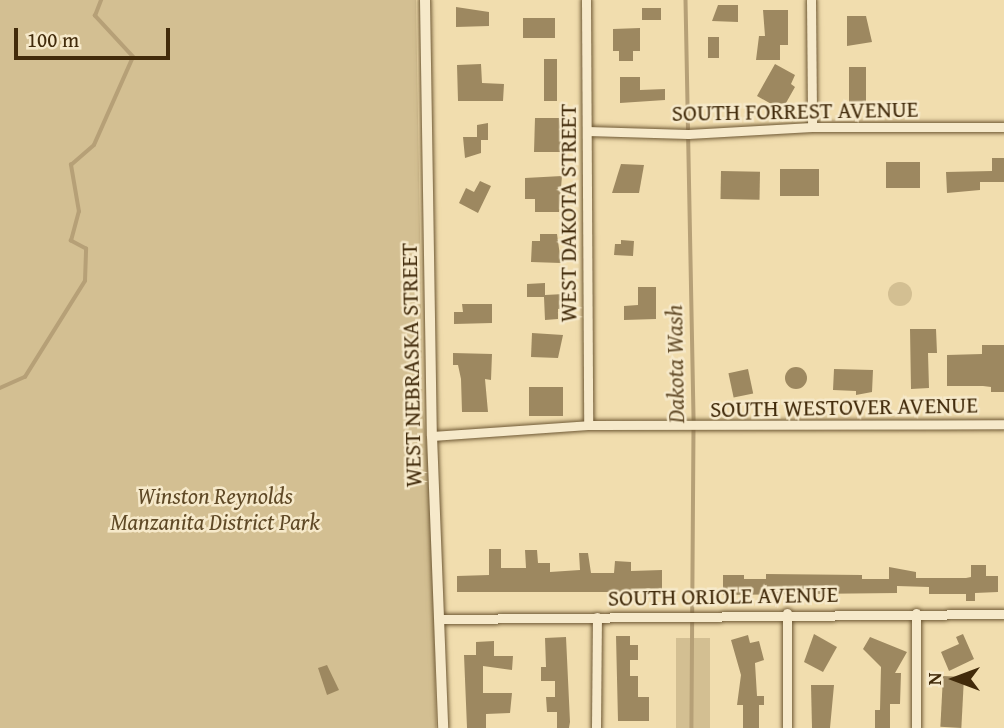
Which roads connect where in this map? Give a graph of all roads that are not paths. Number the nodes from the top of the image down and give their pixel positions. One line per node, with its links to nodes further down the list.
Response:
1 (425, 0): 9 (street, WEST NEBRASKA STREET)
2 (586, 0): 6 (street, WEST DAKOTA STREET)
3 (811, 0): 4 (street)
4 (811, 127): 5 (street, SOUTH FORREST AVENUE); 6 (street, SOUTH FORREST AVENUE)
5 (1004, 127)
6 (587, 131): 8 (street, WEST DAKOTA STREET)
7 (1004, 424): 8 (street, SOUTH WESTOVER AVENUE)
8 (588, 425): 9 (street, SOUTH WESTOVER AVENUE)
9 (432, 436): 14 (street, WEST NEBRASKA STREET)
10 (787, 613): 11 (street, SOUTH ORIOLE AVENUE); 13 (street, SOUTH ORIOLE AVENUE); 17 (street)
11 (916, 613): 12 (street, SOUTH ORIOLE AVENUE); 18 (street)
12 (1004, 614)
13 (597, 617): 14 (street, SOUTH ORIOLE AVENUE); 16 (street)
14 (442, 619): 15 (street, WEST NEBRASKA STREET)
15 (443, 728)
16 (596, 728)
17 (787, 728)
18 (916, 728)

